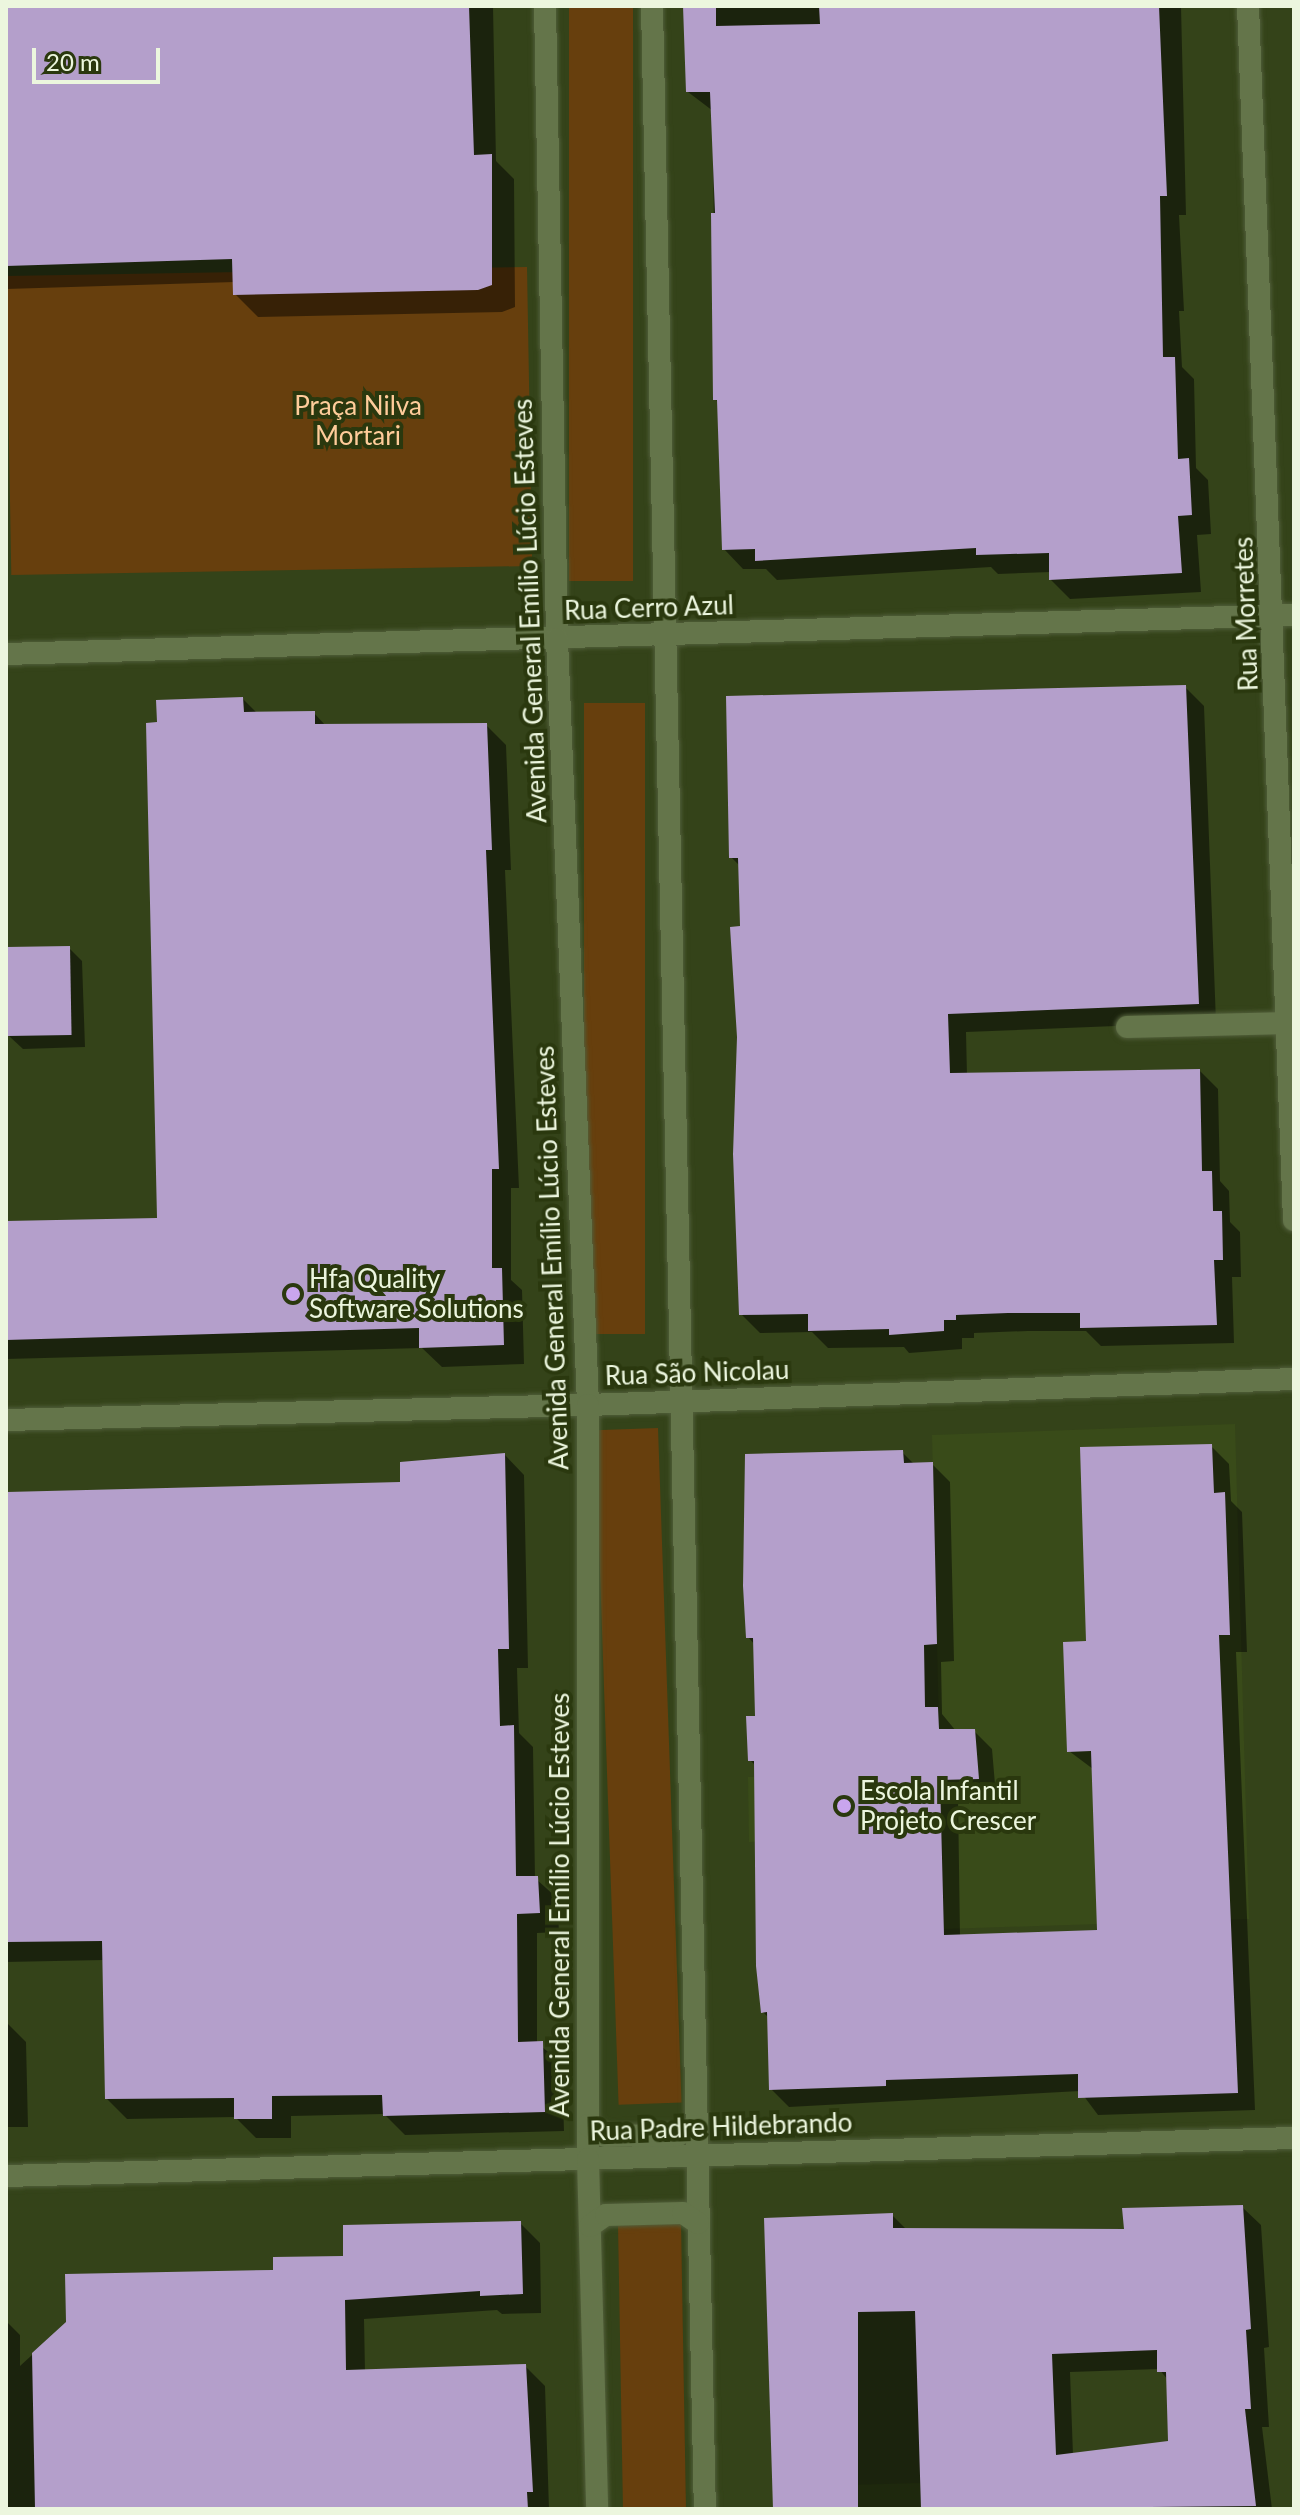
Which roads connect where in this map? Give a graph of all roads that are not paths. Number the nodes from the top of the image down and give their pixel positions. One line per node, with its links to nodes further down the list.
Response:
1 (545, 6): 6 (main road, Avenida General Emílio Lúcio Esteves)
2 (652, 6): 5 (main road)
3 (1248, 6): 4 (main road, Rua Morretes)
4 (1284, 615): 5 (main road, Rua Cerro Azul); 8 (main road, Rua Morretes)
5 (665, 635): 6 (main road, Rua Cerro Azul); 12 (main road)
6 (557, 639): 7 (main road, Rua Cerro Azul); 13 (main road, Avenida General Emílio Lúcio Esteves)
7 (6, 654)
8 (1288, 1023): 9 (main road); 10 (main road, Rua Morretes)
9 (1127, 1027)
10 (1294, 1220)
11 (1294, 1379): 12 (main road, Rua São Nicolau)
12 (684, 1403): 13 (main road, Rua São Nicolau); 16 (main road)
13 (588, 1405): 14 (main road, Rua São Nicolau); 15 (main road, Avenida General Emílio Lúcio Esteves)
14 (6, 1420)
15 (588, 2125): 16 (main road); 19 (main road, Avenida General Emílio Lúcio Esteves)
16 (696, 2126): 18 (main road)
17 (1294, 2138): 18 (main road, Rua Padre Hildebrando)
18 (696, 2156): 19 (main road, Rua Padre Hildebrando); 21 (main road)
19 (588, 2159): 20 (main road, Rua Padre Hildebrando); 22 (main road, Avenida General Emílio Lúcio Esteves)
20 (6, 2176)
21 (698, 2223): 22 (main road); 24 (main road)
22 (590, 2226): 23 (main road, Avenida General Emílio Lúcio Esteves)
23 (597, 2509)
24 (705, 2509)

